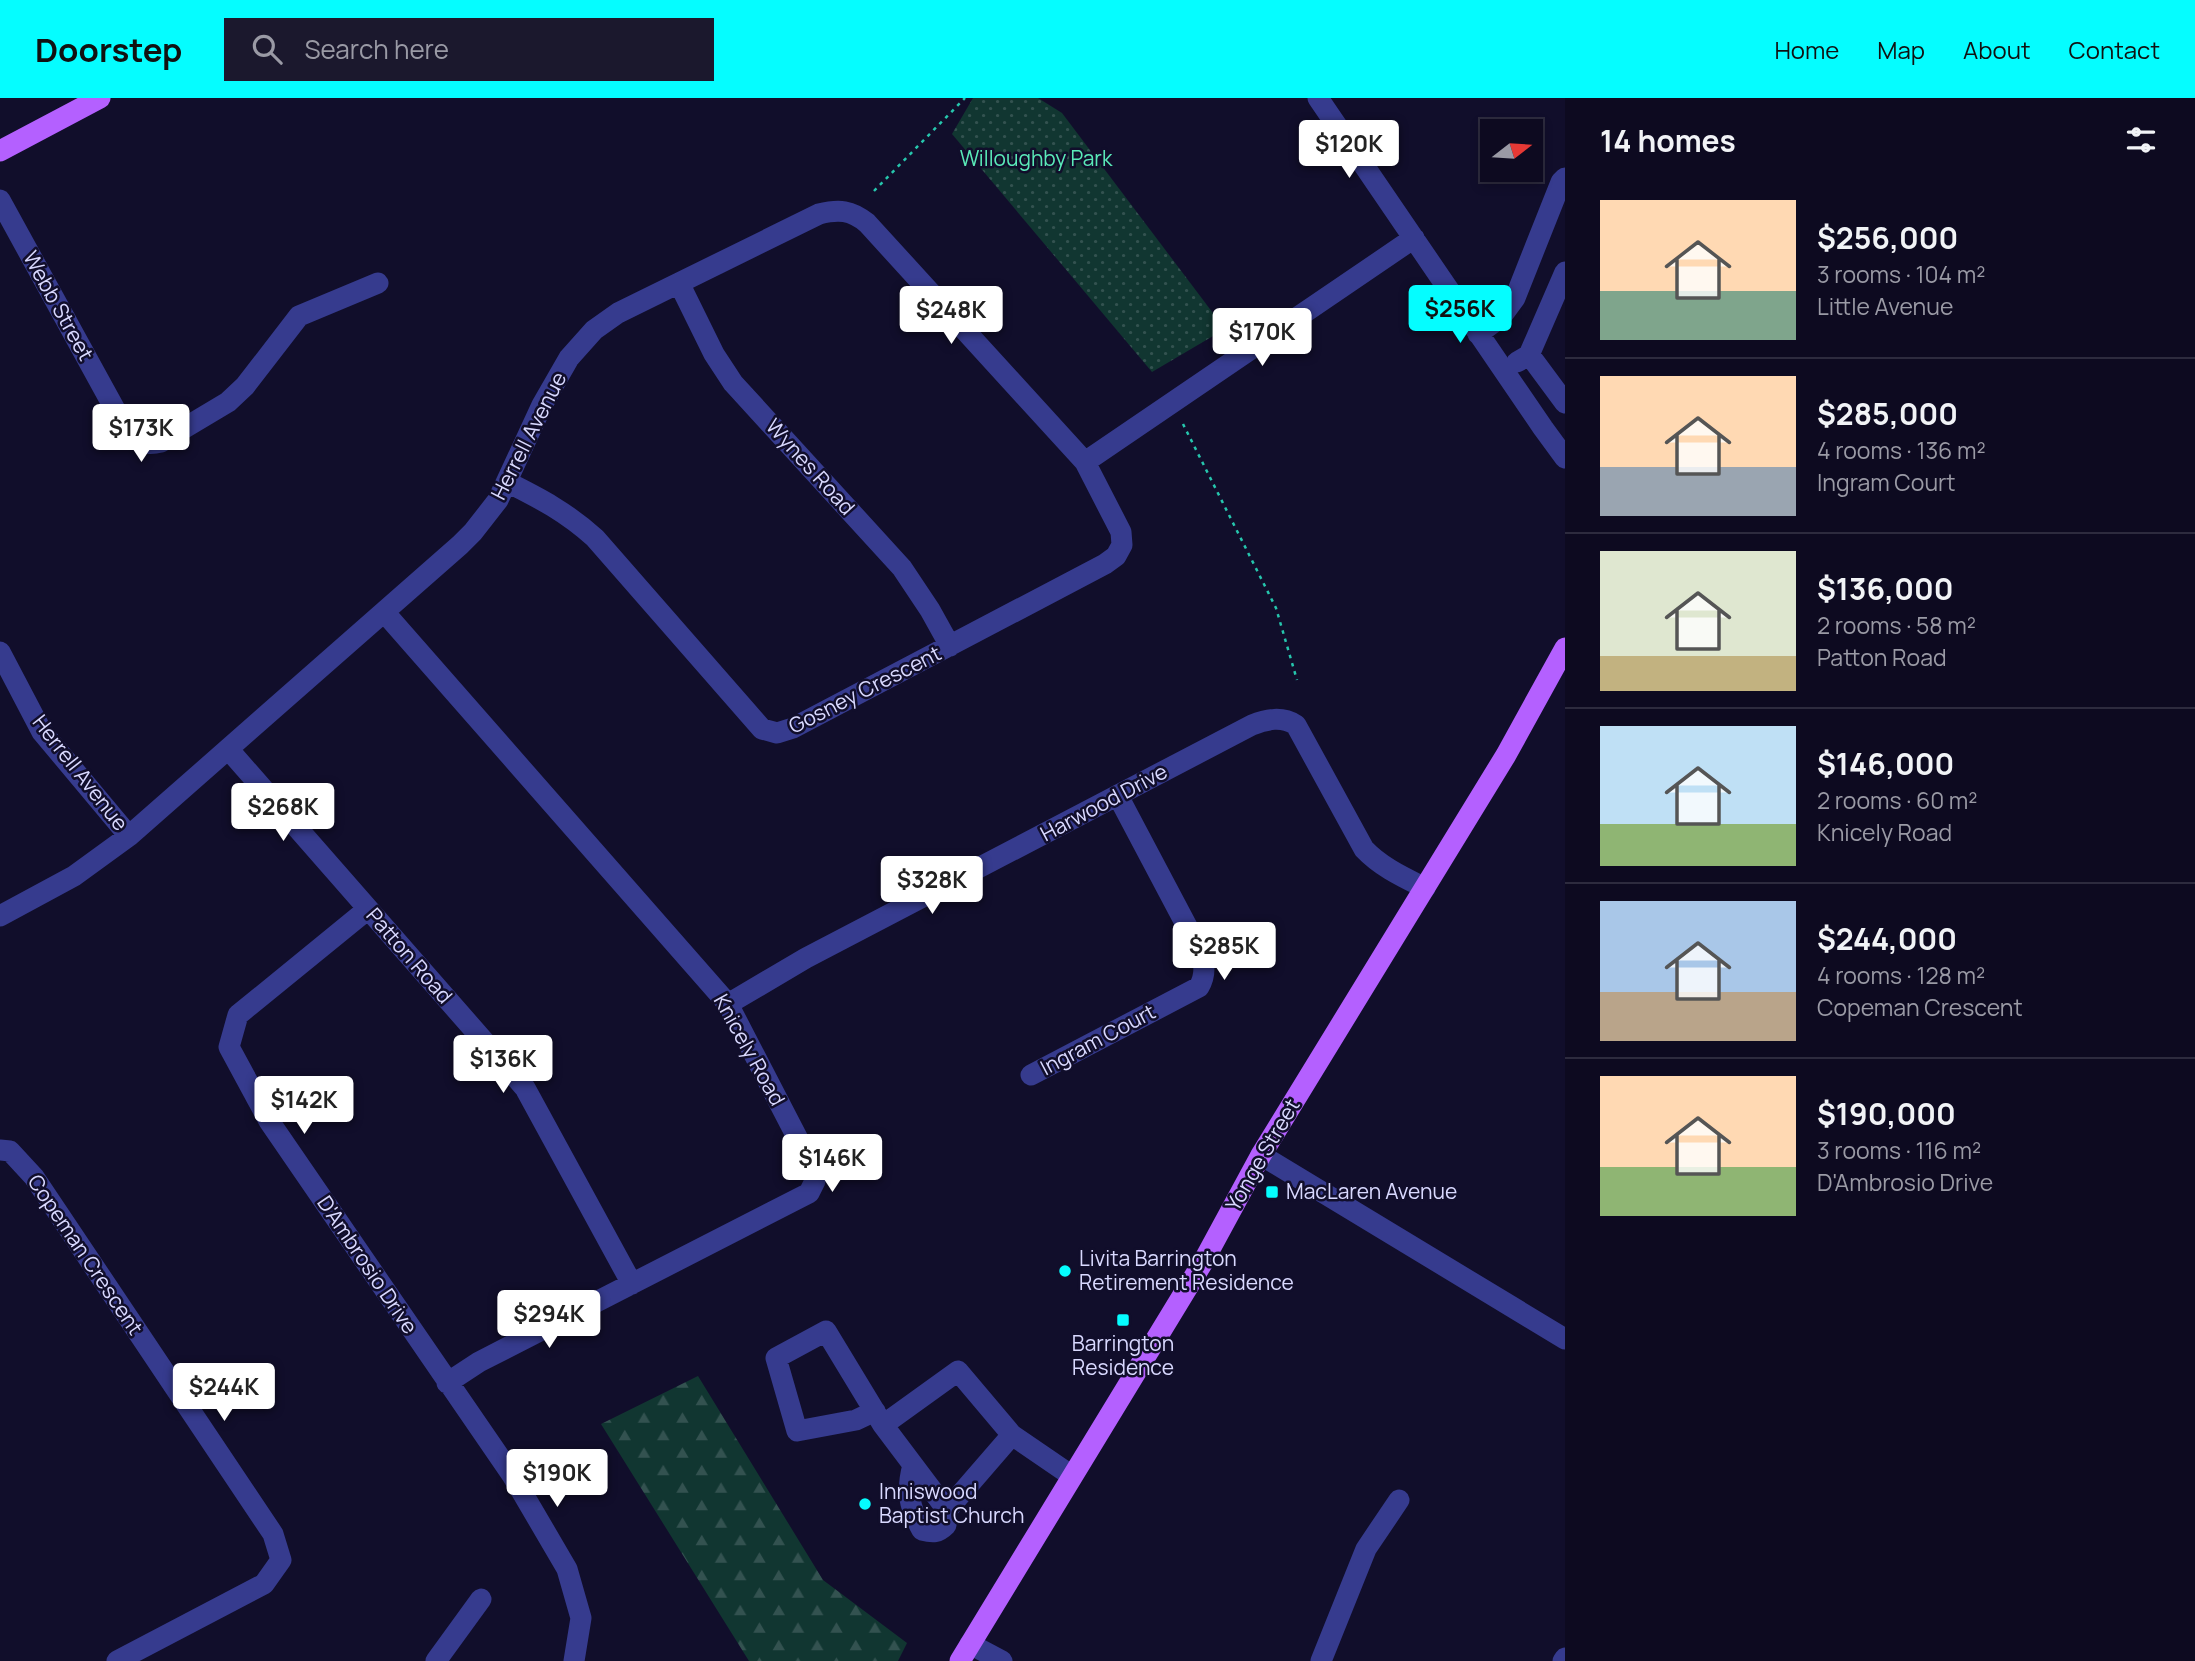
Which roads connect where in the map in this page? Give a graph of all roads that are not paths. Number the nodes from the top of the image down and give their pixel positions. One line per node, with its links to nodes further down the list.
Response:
1 (100, 98): 3 (main road)
2 (1318, 98): 6 (street)
3 (0, 151)
4 (1565, 178): 10 (street)
5 (0, 200): 9 (street, Webb Street)
6 (1414, 238): 10 (street); 15 (street)
7 (1565, 272): 11 (street)
8 (679, 283): 15 (street, Herrell Avenue); 16 (street, Herrell Avenue); 18 (street, Wynes Road)
9 (378, 284)
10 (1478, 334): 12 (street)
11 (1528, 355): 12 (street); 13 (street)
12 (1503, 371): 14 (street)
13 (1565, 403)
14 (1565, 458)
15 (1085, 462): 18 (street, Gosney Crescent)
16 (507, 482): 17 (street, Herrell Avenue); 18 (street, Gosney Crescent)
17 (385, 613): 21 (street, Herrell Avenue); 27 (street, Knicely Road)
18 (950, 646)
19 (1565, 648): 24 (main road, Yonge Street)
20 (0, 652): 23 (street, Herrell Avenue)
21 (229, 750): 23 (street, Herrell Avenue); 25 (street, Patton Road)
22 (1118, 796): 24 (street, Harwood Drive); 27 (street, Harwood Drive); 28 (street, Ingram Court)
23 (129, 836): 26 (street)
24 (1425, 888): 30 (main road, Yonge Street)
25 (368, 909): 31 (street, Patton Road); 33 (street, D'Ambrosio Drive)
26 (0, 916)
27 (728, 1004): 31 (street, Knicely Road)
28 (1031, 1075)
29 (0, 1150): 42 (street, Copeman Crescent)
30 (1261, 1155): 32 (street); 37 (main road, Yonge Street)
31 (632, 1284): 33 (street, Knicely Road)
32 (1565, 1339)
33 (447, 1383): 44 (street, D'Ambrosio Drive)
34 (879, 1418): 34 (street); 35 (street); 36 (street)
35 (1012, 1435): 37 (street); 39 (street)
36 (913, 1465): 39 (street); 39 (street)
37 (1072, 1476): 41 (main road, Yonge Street)
38 (1399, 1500): 46 (street)
39 (947, 1510)
40 (481, 1599): 43 (street)
41 (965, 1653): 45 (street)
42 (117, 1661)
43 (436, 1661)
44 (574, 1661)
45 (1002, 1661)
46 (1321, 1661)

